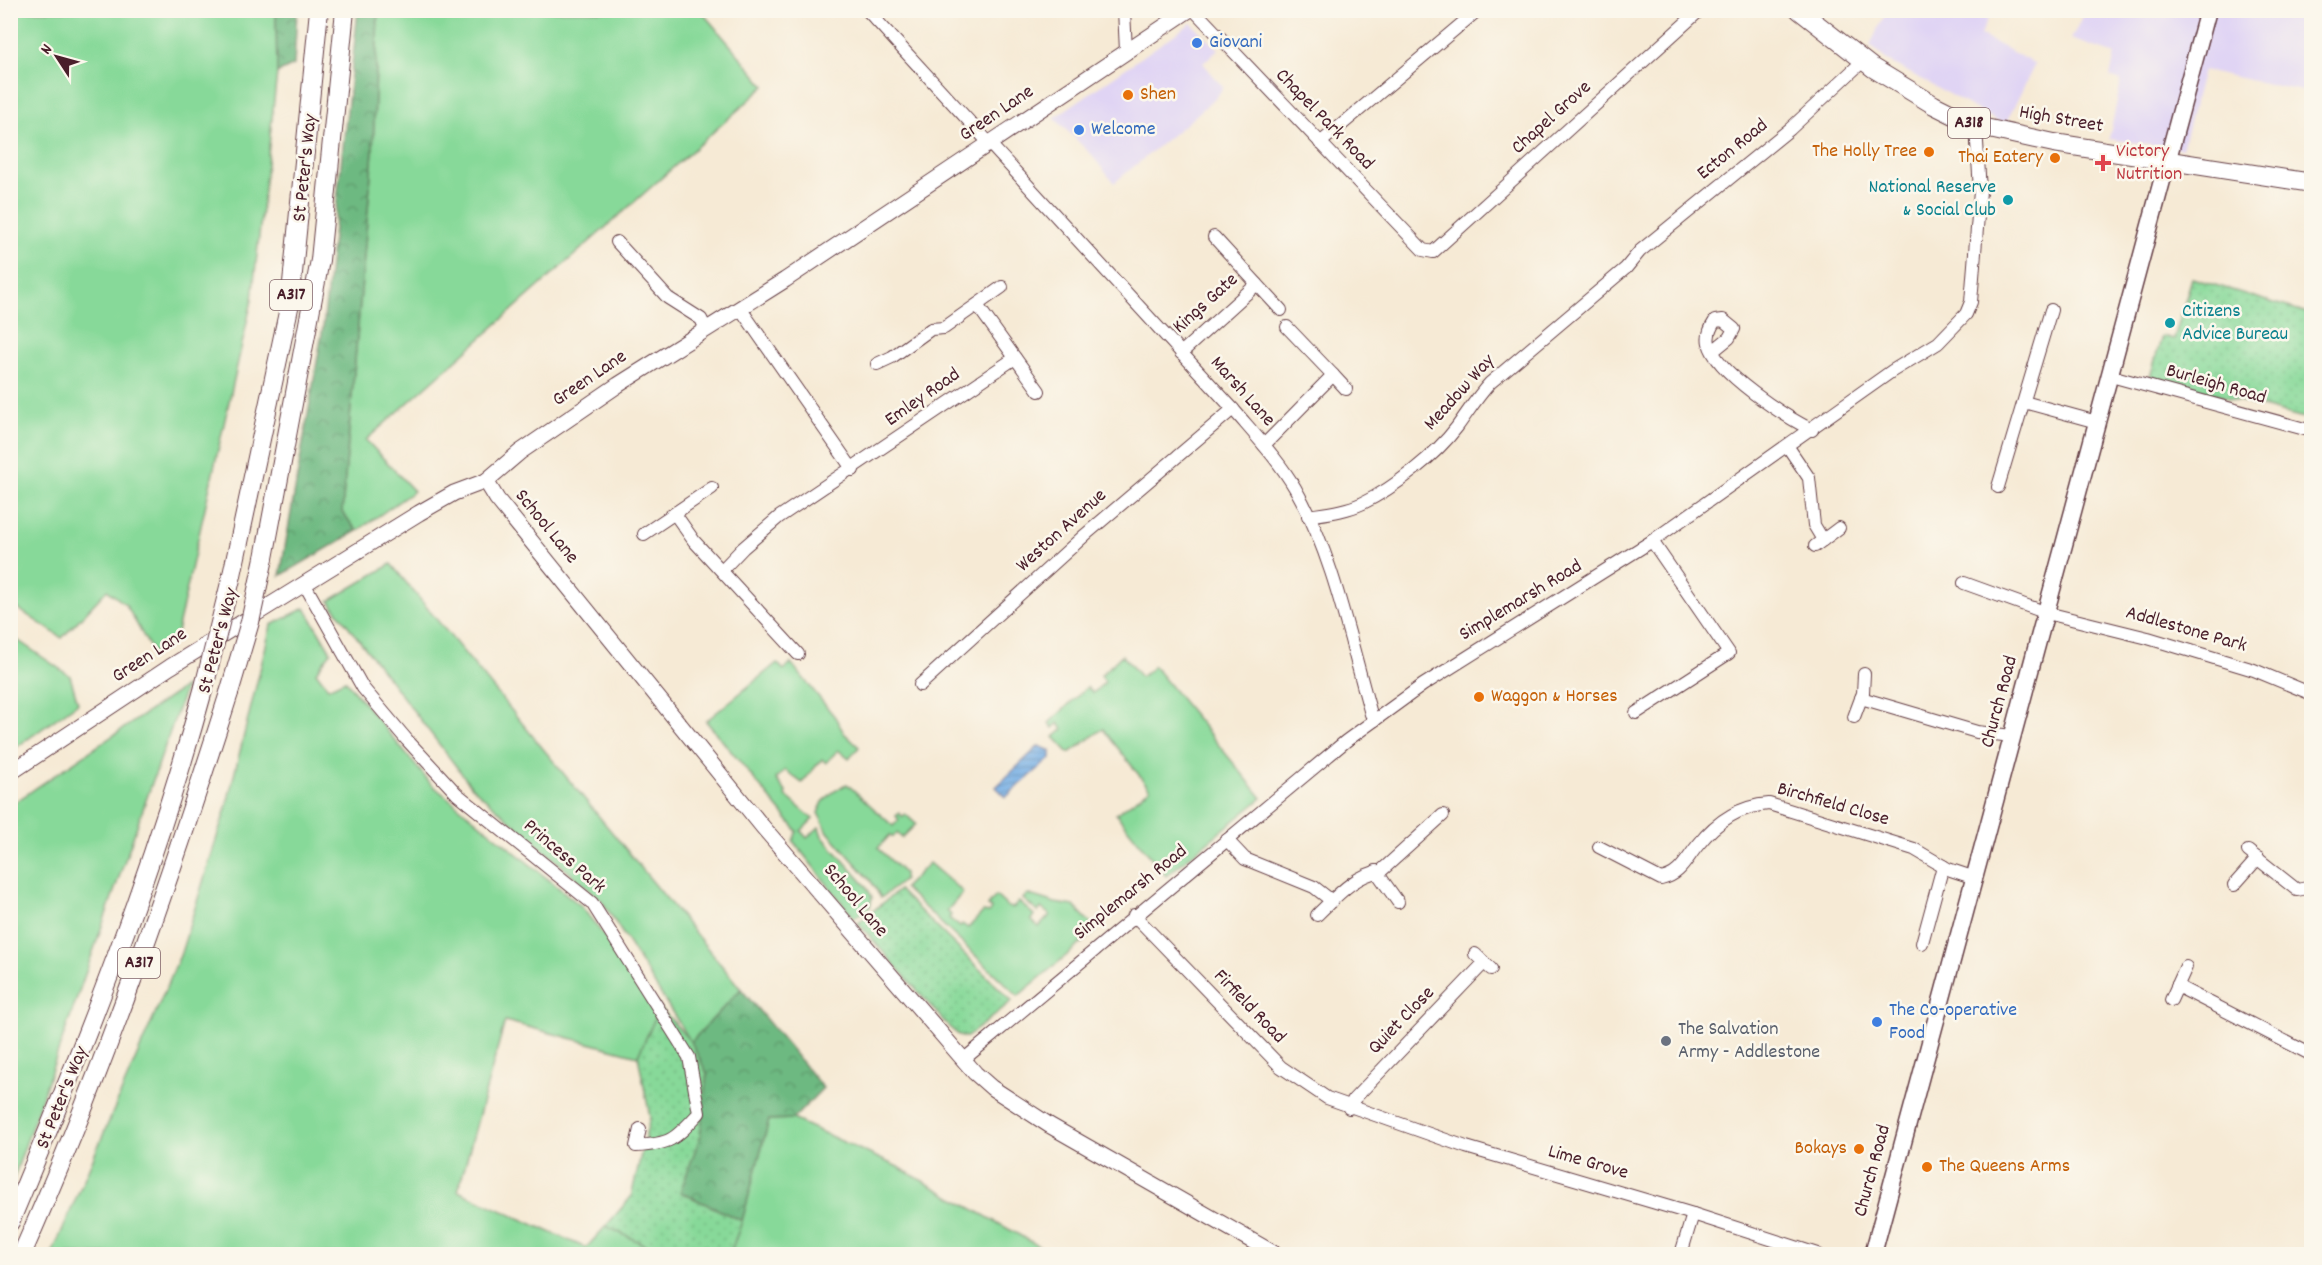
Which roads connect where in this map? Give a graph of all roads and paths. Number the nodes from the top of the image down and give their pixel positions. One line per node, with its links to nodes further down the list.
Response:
1 (319, 10): 90 (main road, St Peter's Way / A317, bridge)
2 (345, 10): 91 (main road, St Peter's Way / A317, bridge)
3 (867, 10): 15 (street, Marsh Lane)
4 (1124, 10): 11 (street)
5 (1165, 10): 10 (street)
6 (1478, 10): 14 (street)
7 (1700, 10): 20 (street, Chapel Grove)
8 (1799, 10): 12 (main road, High Street / A318)
9 (2208, 10): 16 (main road, Church Road)
10 (1188, 13): 11 (street, Green Lane); 14 (street, Chapel Park Road)
11 (1126, 51): 15 (street, Green Lane)
12 (1863, 61): 13 (main road, High Street / A318); 21 (street, Ecton Road)
13 (1976, 126): 16 (main road, High Street / A318); 41 (street, Simplemarsh Road)
14 (1320, 143): 20 (street, Chapel Park Road)
15 (990, 145): 25 (street, Green Lane); 31 (street, Marsh Lane)
16 (2169, 160): 17 (main road, A318); 35 (main road, Church Road)
17 (2312, 183)
18 (1215, 237): 22 (street, Kings Gate)
19 (617, 242): 29 (street)
20 (1429, 252)
21 (1626, 268): 50 (street, Meadow Way)
22 (1257, 284): 26 (street, Kings Gate); 31 (street, Kings Gate)
23 (1002, 287): 24 (street)
24 (977, 305): 32 (street); 33 (street)
25 (740, 308): 29 (street, Green Lane); 45 (street)
26 (1281, 310)
27 (2051, 310): 38 (street)
28 (1287, 327): 34 (street)
29 (706, 329): 46 (street, Green Lane)
30 (1713, 351): 41 (street)
31 (1181, 353): 39 (street, Marsh Lane)
32 (1015, 358): 37 (street); 45 (street, Emley Road)
33 (877, 364)
34 (1333, 375): 36 (street); 43 (street)
35 (2111, 376): 40 (main road, Church Road); 42 (street, Burleigh Road)
36 (1346, 389)
37 (1039, 391)
38 (2025, 402): 40 (street); 48 (street)
39 (1233, 409): 43 (street, Marsh Lane); 60 (street, Weston Avenue)
40 (2097, 422): 57 (main road, Church Road)
41 (1812, 430): 44 (street, Simplemarsh Road)
42 (2312, 431)
43 (1264, 445): 50 (street, Marsh Lane)
44 (1788, 447): 51 (street); 53 (street, Simplemarsh Road)
45 (853, 470): 54 (street, Emley Road)
46 (486, 481): 56 (street, Green Lane); 86 (street, School Lane)
47 (712, 488): 49 (street)
48 (1998, 488)
49 (675, 514): 52 (street); 54 (street)
50 (1308, 516): 65 (street, Marsh Lane)
51 (1839, 528)
52 (644, 534)
53 (1652, 542): 63 (street); 65 (street, Simplemarsh Road)
54 (722, 570): 58 (street)
55 (1964, 583): 57 (street, Addlestone Park)
56 (305, 585): 67 (street, Green Lane); 88 (street, Princess Park)
57 (2047, 613): 61 (street, Addlestone Park); 66 (main road, Church Road)
58 (798, 654)
59 (1864, 674): 62 (street)
60 (920, 685)
61 (2312, 694)
62 (1861, 698): 64 (street); 66 (street)
63 (1636, 713)
64 (1854, 717)
65 (1375, 720): 69 (street, Simplemarsh Road)
66 (2012, 736): 73 (main road, Church Road)
67 (10, 773)
68 (1443, 815): 72 (street)
69 (1227, 840): 76 (street); 78 (street, Simplemarsh Road)
70 (1599, 847): 71 (street, Birchfield Close)
71 (1943, 866): 73 (street, Birchfield Close); 80 (street)
72 (1376, 871): 76 (street); 77 (street)
73 (1976, 878): 95 (main road, Church Road)
74 (2234, 885): 75 (street)
75 (2312, 887)
76 (1332, 901): 79 (street)
77 (1398, 902)
78 (1134, 915): 86 (street, Simplemarsh Road); 87 (street, Firfield Road)
79 (1317, 915)
80 (1922, 943)
81 (1474, 954): 87 (street, Quiet Close)
82 (2186, 967): 83 (street)
83 (2177, 986): 84 (street); 85 (street)
84 (2171, 1000)
85 (2312, 1055)
86 (963, 1060): 92 (street, School Lane)
87 (1349, 1108): 89 (street, Lime Grove)
88 (640, 1129)
89 (1693, 1214): 93 (street); 94 (street, Lime Grove)
90 (10, 1222)
91 (22, 1254)
92 (1275, 1254)
93 (1681, 1254)
94 (1816, 1254)
95 (1873, 1254)

